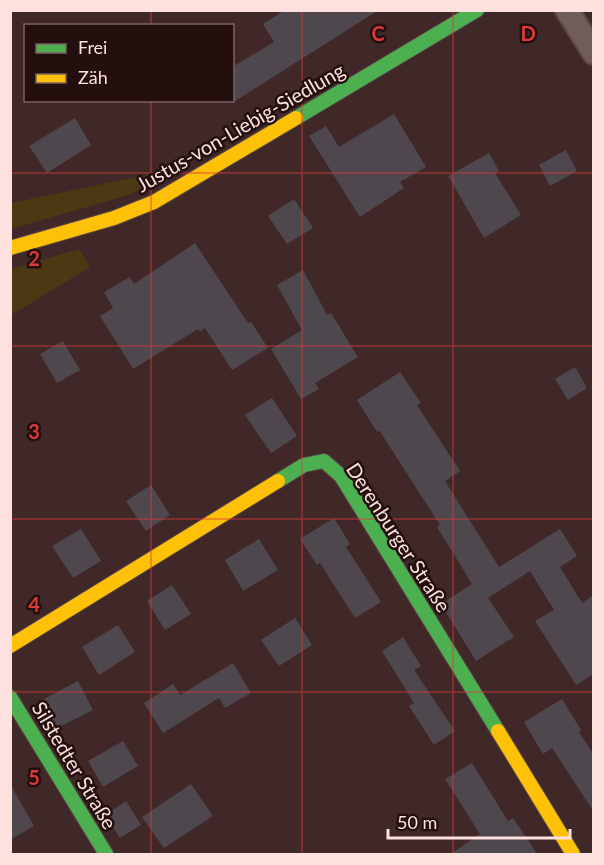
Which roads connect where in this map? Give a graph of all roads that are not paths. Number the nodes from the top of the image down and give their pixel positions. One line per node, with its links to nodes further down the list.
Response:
1 (477, 10): 4 (street, Justus-von-Liebig-Siedlung)
2 (567, 10): 3 (street)
3 (594, 53)
4 (10, 248)
5 (10, 646): 8 (street, Derenburger Straße)
6 (10, 697): 7 (street, Silstedter Straße)
7 (106, 855)
8 (573, 855)

